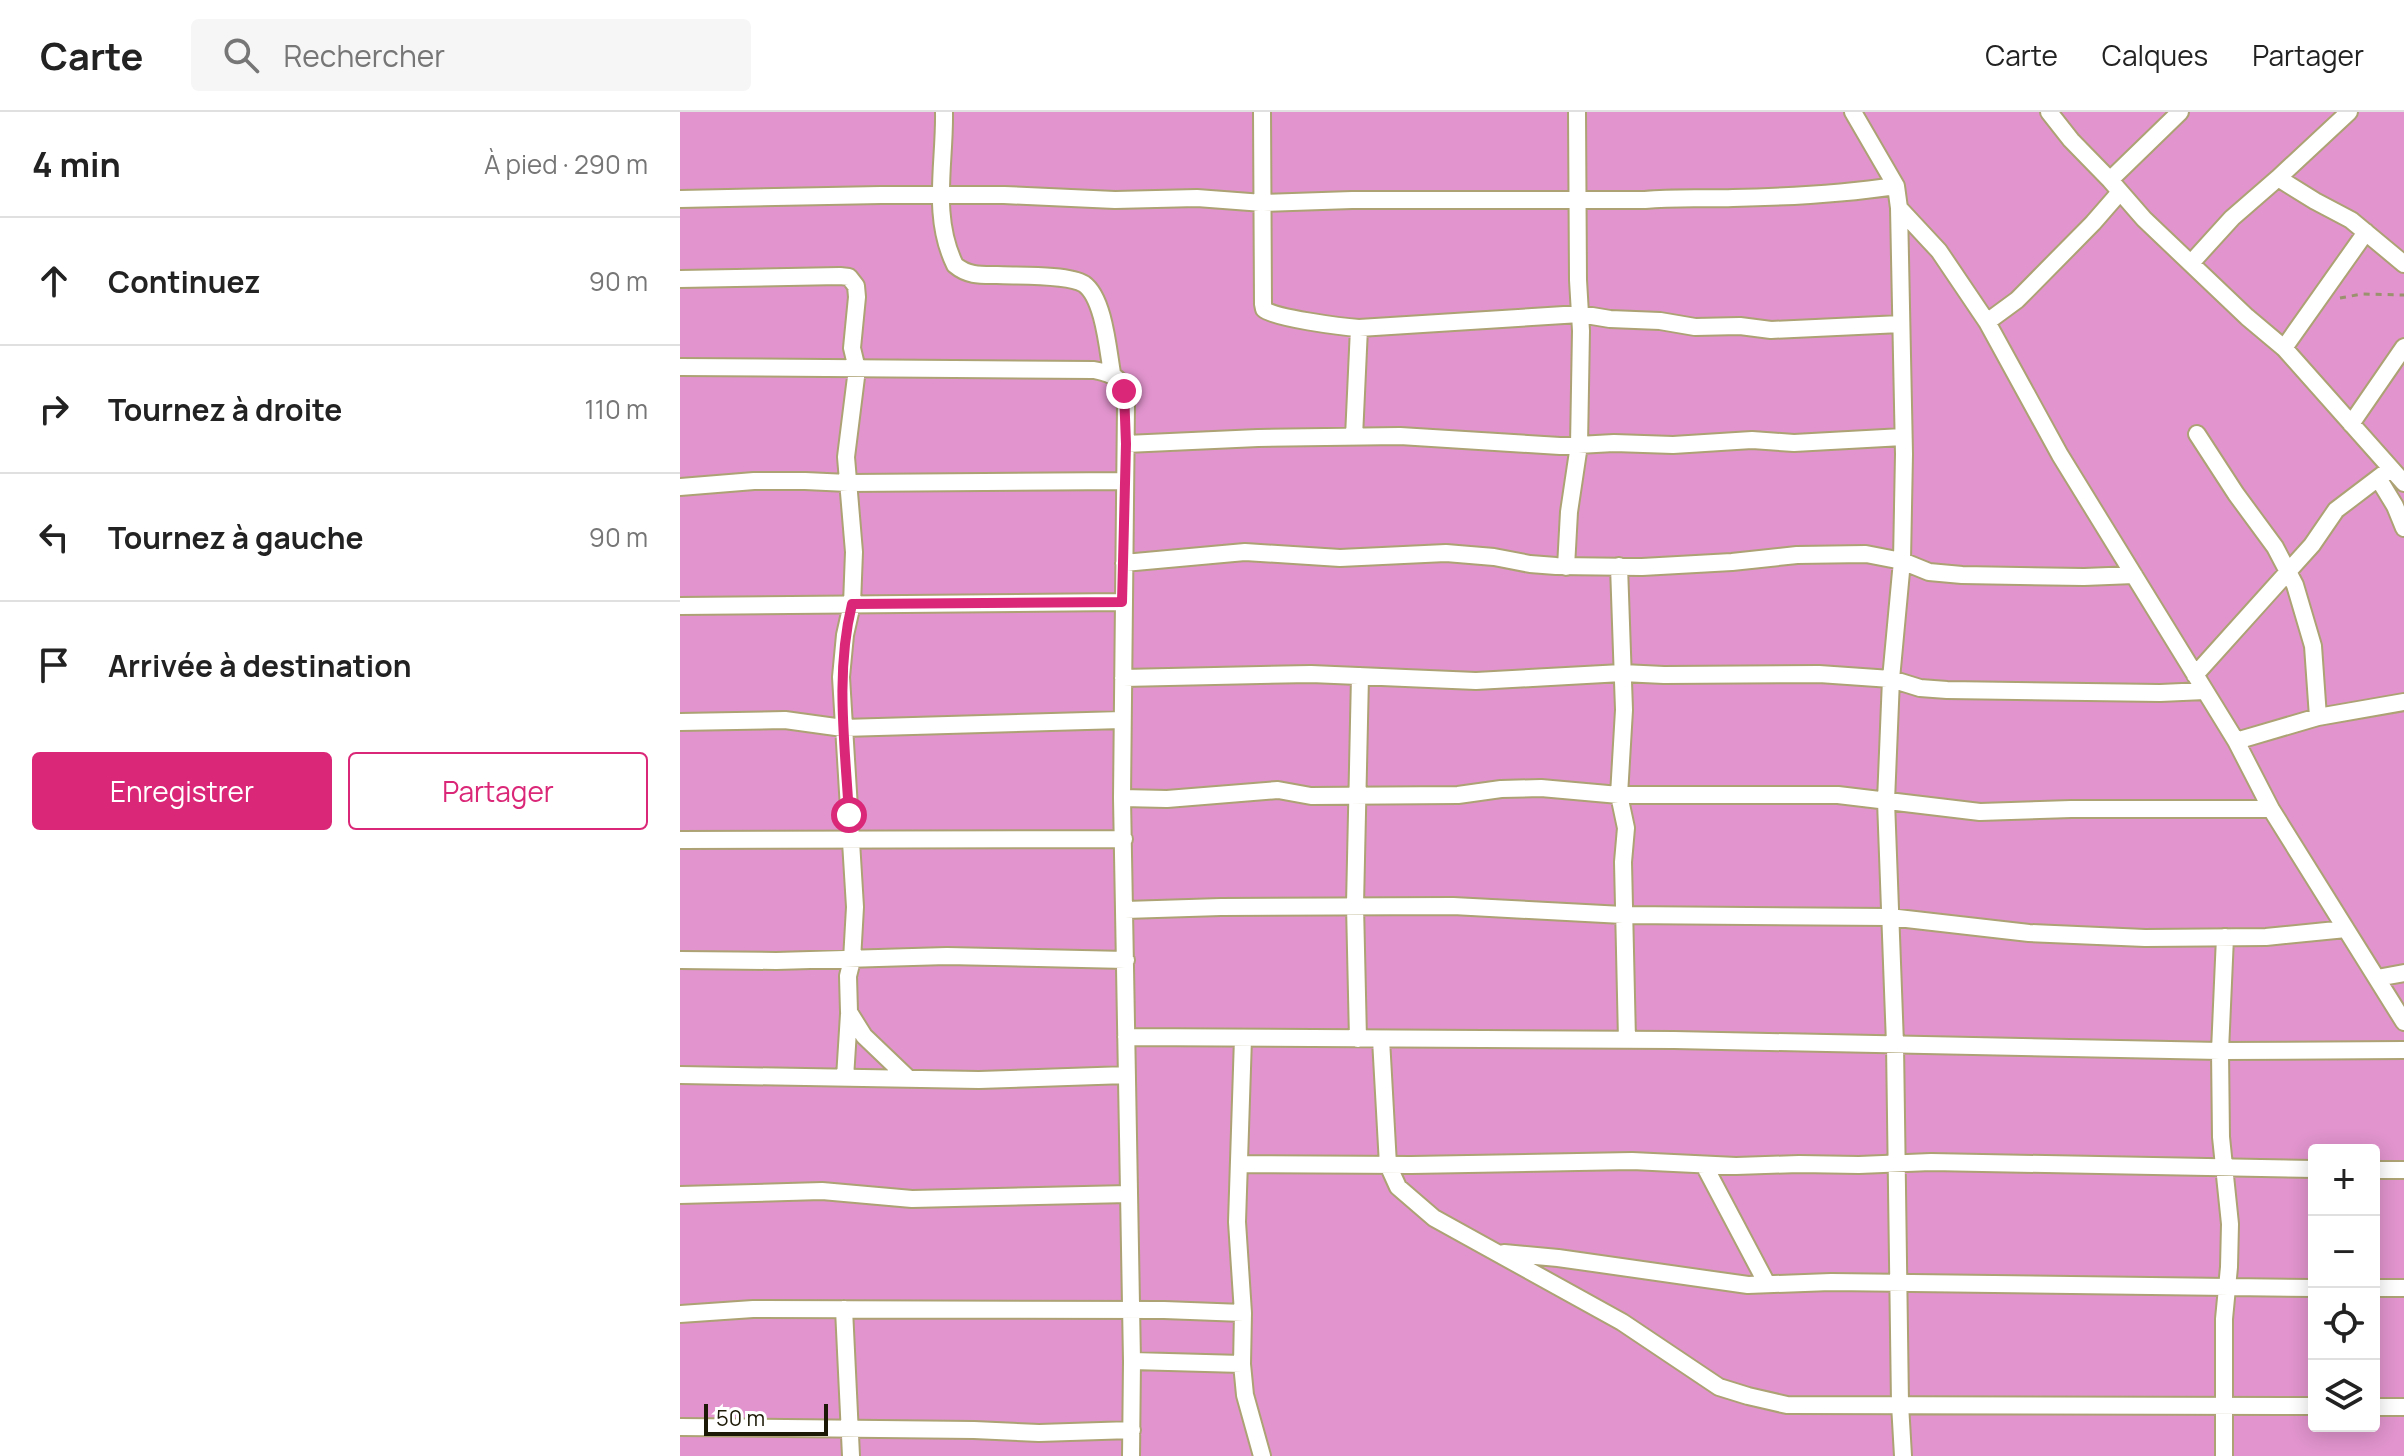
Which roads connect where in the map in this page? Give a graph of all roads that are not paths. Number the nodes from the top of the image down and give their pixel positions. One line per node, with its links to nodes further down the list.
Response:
1 (944, 112): 11 (street)
2 (1262, 112): 14 (street)
3 (1577, 112): 13 (street)
4 (1853, 112): 9 (street)
5 (2049, 112): 10 (street)
6 (2180, 112): 10 (street)
7 (2349, 112): 8 (street)
8 (2278, 178): 16 (street); 17 (street)
9 (1896, 186): 13 (street); 15 (street)
10 (2115, 186): 17 (street); 21 (street)
11 (940, 196): 12 (street); 14 (street); 28 (street)
12 (680, 199)
13 (1578, 200): 14 (street); 20 (street)
14 (1263, 203): 23 (street)
15 (1899, 208): 21 (street); 22 (street)
16 (2366, 232): 18 (street); 25 (street)
17 (2192, 262): 25 (street)
18 (2404, 264)
19 (680, 279): 27 (street)
20 (1580, 314): 22 (street); 23 (street); 34 (street)
21 (1987, 322): 46 (street)
22 (1901, 324): 32 (street)
23 (1359, 328): 31 (street)
24 (2404, 347): 29 (street)
25 (2284, 348): 29 (street)
26 (680, 367): 27 (street)
27 (857, 369): 28 (street); 37 (street)
28 (1112, 373): 33 (street)
29 (2351, 424): 35 (street)
30 (2197, 434): 45 (street)
31 (1354, 437): 33 (street); 34 (street)
32 (1903, 437): 34 (street); 41 (street)
33 (1126, 444): 36 (street)
34 (1579, 445): 44 (street)
35 (2384, 474): 38 (street); 40 (street); 45 (street)
36 (1125, 481): 37 (street); 42 (street)
37 (848, 483): 39 (street); 48 (street)
38 (2404, 483)
39 (680, 487)
40 (2404, 528)
41 (1902, 561): 43 (street); 46 (street); 54 (street)
42 (1124, 563): 44 (street); 47 (street)
43 (1619, 566): 44 (street); 50 (street)
44 (1566, 567)
45 (2288, 571): 51 (street); 57 (street)
46 (2134, 575): 51 (street)
47 (1122, 602): 48 (street); 53 (street)
48 (852, 604): 49 (street); 60 (street)
49 (680, 606)
50 (1622, 673): 52 (street); 54 (street); 62 (street)
51 (2195, 675): 55 (street)
52 (1360, 676): 53 (street); 63 (street)
53 (1123, 678): 58 (street)
54 (1891, 679): 55 (street); 65 (street)
55 (2205, 691): 61 (street)
56 (2404, 702): 57 (street)
57 (2318, 717): 61 (street)
58 (1122, 720): 60 (street); 64 (street)
59 (680, 722): 60 (street)
60 (843, 728): 67 (street)
61 (2236, 741): 66 (street)
62 (1619, 795): 63 (street); 65 (street); 72 (street)
63 (1359, 797): 64 (street); 70 (street)
64 (1122, 798): 68 (street)
65 (1886, 801): 66 (street); 73 (street)
66 (2271, 809): 74 (street)
67 (850, 839): 68 (street); 69 (street); 77 (street)
68 (1124, 839): 71 (street)
69 (680, 840)
70 (1355, 905): 71 (street); 72 (street); 85 (street)
71 (1125, 910): 78 (street)
72 (1623, 915): 73 (street); 87 (street)
73 (1889, 917): 75 (street); 88 (street)
74 (2346, 929): 75 (street); 80 (street)
75 (2225, 937): 90 (street)
76 (680, 960): 77 (street)
77 (852, 960): 78 (street); 81 (street)
78 (1126, 960): 83 (street)
79 (2404, 973): 80 (street)
80 (2377, 978): 82 (street)
81 (849, 1012): 93 (street); 94 (street)
82 (2404, 1022)
83 (1126, 1037): 84 (street); 92 (street)
84 (1243, 1038): 85 (street); 95 (street)
85 (1358, 1039): 86 (street)
86 (1381, 1039): 87 (street); 97 (street)
87 (1627, 1040): 88 (street)
88 (1895, 1044): 90 (street); 96 (street)
89 (2404, 1050): 90 (street)
90 (2220, 1051): 99 (street)
91 (680, 1075): 93 (street)
92 (1127, 1075): 94 (street); 103 (street)
93 (845, 1078): 94 (street)
94 (909, 1079)
95 (1241, 1164): 97 (street); 114 (street)
96 (1897, 1164): 98 (street); 99 (street); 107 (street)
97 (1388, 1165): 98 (street); 105 (street)
98 (1704, 1165): 106 (street)
99 (2224, 1166): 100 (street); 111 (street)
100 (2308, 1169)
101 (2380, 1170): 102 (street)
102 (2404, 1170)
103 (1129, 1194): 104 (street); 113 (street)
104 (680, 1195)
105 (1495, 1252): 106 (street); 118 (street)
106 (1767, 1284): 107 (street)
107 (1898, 1284): 111 (street); 118 (street)
108 (2308, 1288): 111 (street)
109 (2380, 1288): 110 (street)
110 (2404, 1288)
111 (2227, 1289): 119 (street)
112 (844, 1309): 113 (street); 115 (street); 124 (street)
113 (1131, 1312): 114 (street); 116 (street)
114 (1243, 1313): 117 (street)
115 (680, 1314)
116 (1132, 1361): 117 (street); 125 (street)
117 (1242, 1364): 128 (street)
118 (1900, 1404): 119 (street); 129 (street)
119 (2224, 1405): 120 (street); 130 (street)
120 (2308, 1406)
121 (2380, 1407): 122 (street)
122 (2404, 1407)
123 (680, 1427): 124 (street)
124 (849, 1430): 125 (street); 126 (street)
125 (1132, 1430): 127 (street)
126 (851, 1456)
127 (1131, 1456)
128 (1262, 1456)
129 (1903, 1456)
130 (2224, 1456)

